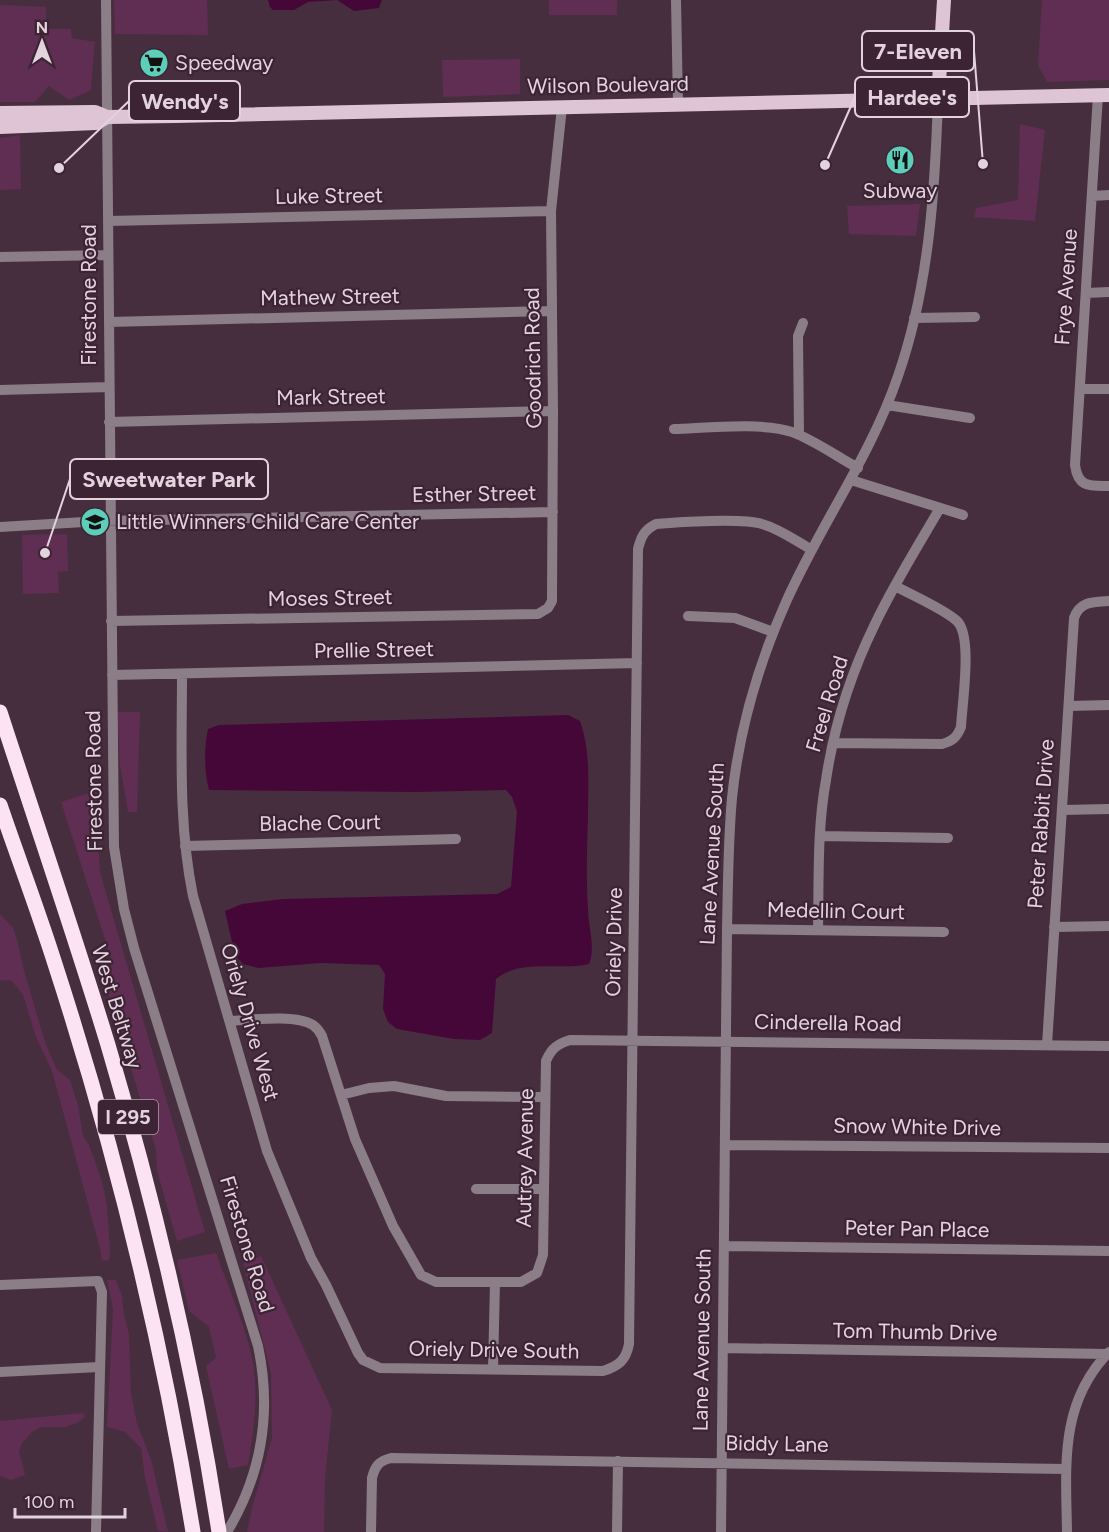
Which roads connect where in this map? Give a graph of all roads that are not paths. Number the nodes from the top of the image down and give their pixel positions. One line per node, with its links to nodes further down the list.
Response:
1 (106, 0): 9 (street, Firestone Road)
2 (676, 0): 6 (street)
3 (944, 0): 5 (main road, Lane Avenue South)
4 (1103, 95): 5 (main road, Wilson Boulevard); 12 (street, Frye Avenue)
5 (938, 99): 6 (main road, Wilson Boulevard); 21 (street, Lane Avenue South)
6 (678, 105): 7 (main road, Wilson Boulevard)
7 (562, 107): 9 (main road, Wilson Boulevard); 13 (street, Goodrich Road)
8 (0, 113): 9 (main road, Wilson Boulevard)
9 (107, 117): 10 (main road, Wilson Boulevard); 14 (street, Firestone Road)
10 (0, 128)
11 (1109, 195): 12 (street)
12 (1092, 196): 18 (street, Frye Avenue)
13 (551, 211): 14 (street, Luke Street); 19 (street, Goodrich Road)
14 (108, 221): 15 (street, Firestone Road)
15 (108, 255): 16 (street); 22 (street, Firestone Road)
16 (0, 257)
17 (1109, 292): 18 (street)
18 (1086, 293): 25 (street, Frye Avenue)
19 (551, 311): 22 (street, Mathew Street); 29 (street, Goodrich Road)
20 (975, 317): 21 (street)
21 (914, 318): 28 (street, Lane Avenue South)
22 (108, 322): 24 (street, Firestone Road)
23 (802, 323): 33 (street)
24 (109, 387): 27 (street); 31 (street, Firestone Road)
25 (1080, 389): 26 (street); 36 (street, Frye Avenue)
26 (1109, 389)
27 (0, 390)
28 (887, 405): 30 (street); 34 (street, Lane Avenue South)
29 (553, 411): 31 (street, Mark Street); 38 (street, Goodrich Road)
30 (970, 418)
31 (110, 422): 40 (street, Firestone Road)
32 (674, 429): 33 (street)
33 (799, 435): 34 (street)
34 (858, 468): 35 (street, Lane Avenue South)
35 (851, 480): 37 (street); 42 (street, Lane Avenue South)
36 (1109, 486)
37 (940, 508): 39 (street); 43 (street, Freel Road)
38 (553, 512): 40 (street, Esther Street); 45 (street, Goodrich Road)
39 (963, 515)
40 (111, 521): 41 (street, Esther Street); 47 (street, Firestone Road)
41 (0, 527)
42 (812, 550): 48 (street, Lane Avenue South); 49 (street, Oriely Drive)
43 (895, 586): 55 (street, Freel Road); 55 (street)
44 (1109, 601): 53 (street, Peter Rabbit Drive)
45 (548, 609): 47 (street, Moses Street)
46 (688, 616): 48 (street)
47 (111, 621): 51 (street, Firestone Road)
48 (773, 632): 65 (street, Lane Avenue South)
49 (637, 663): 50 (street, Prellie Street); 69 (street, Oriely Drive)
50 (182, 674): 51 (street, Prellie Street); 62 (street, Oriely Drive West)
51 (112, 675): 97 (street, Firestone Road)
52 (1109, 705): 53 (street)
53 (1069, 706): 58 (street, Peter Rabbit Drive)
54 (0, 712): 96 (highway, West Beltway / I 295)
55 (833, 743): 59 (street, Freel Road)
56 (0, 805): 95 (highway, I 295)
57 (1109, 809): 58 (street)
58 (1062, 810): 64 (street, Peter Rabbit Drive)
59 (820, 836): 60 (street); 66 (street, Freel Road)
60 (948, 838)
61 (456, 839): 62 (street, Blache Court)
62 (185, 846): 68 (street, Oriely Drive West)
63 (1109, 926): 64 (street)
64 (1054, 927): 71 (street, Peter Rabbit Drive)
65 (728, 929): 66 (street, Medellin Court); 70 (street, Lane Avenue South)
66 (818, 930): 67 (street, Medellin Court)
67 (944, 932)
68 (230, 1021): 74 (street); 86 (street, Oriely Drive West)
69 (632, 1041): 70 (street, Cinderella Road); 73 (street, Cinderella Road); 87 (street, Oriely Drive)
70 (727, 1042): 71 (street, Cinderella Road); 76 (street, Lane Avenue South)
71 (1047, 1045): 72 (street, Cinderella Road)
72 (1109, 1046)
73 (550, 1051): 75 (street, Autrey Avenue)
74 (341, 1095): 75 (street); 82 (street)
75 (545, 1097): 79 (street, Autrey Avenue)
76 (725, 1145): 77 (street, Snow White Drive); 80 (street, Lane Avenue South)
77 (1109, 1148)
78 (476, 1189): 79 (street)
79 (544, 1189): 82 (street, Autrey Avenue)
80 (724, 1246): 81 (street, Peter Pan Place); 84 (street, Lane Avenue South)
81 (1109, 1251)
82 (495, 1282): 89 (street)
83 (0, 1285): 88 (street)
84 (723, 1348): 85 (street, Tom Thumb Drive); 92 (street, Lane Avenue South)
85 (1108, 1353): 93 (street)
86 (363, 1360): 89 (street, Oriely Drive South)
87 (623, 1360): 89 (street, Oriely Drive South)
88 (99, 1367): 90 (street); 94 (street)
89 (493, 1369)
90 (0, 1372)
91 (618, 1461): 92 (street, Biddy Lane); 98 (street, Biddy Lane); 99 (street)
92 (722, 1462): 93 (street, Biddy Lane); 100 (street, Lane Avenue South)
93 (1066, 1468): 101 (street)
94 (96, 1532)
95 (193, 1532)
96 (219, 1532)
97 (227, 1532)
98 (371, 1532)
99 (617, 1532)
100 (721, 1532)
101 (1067, 1532)

